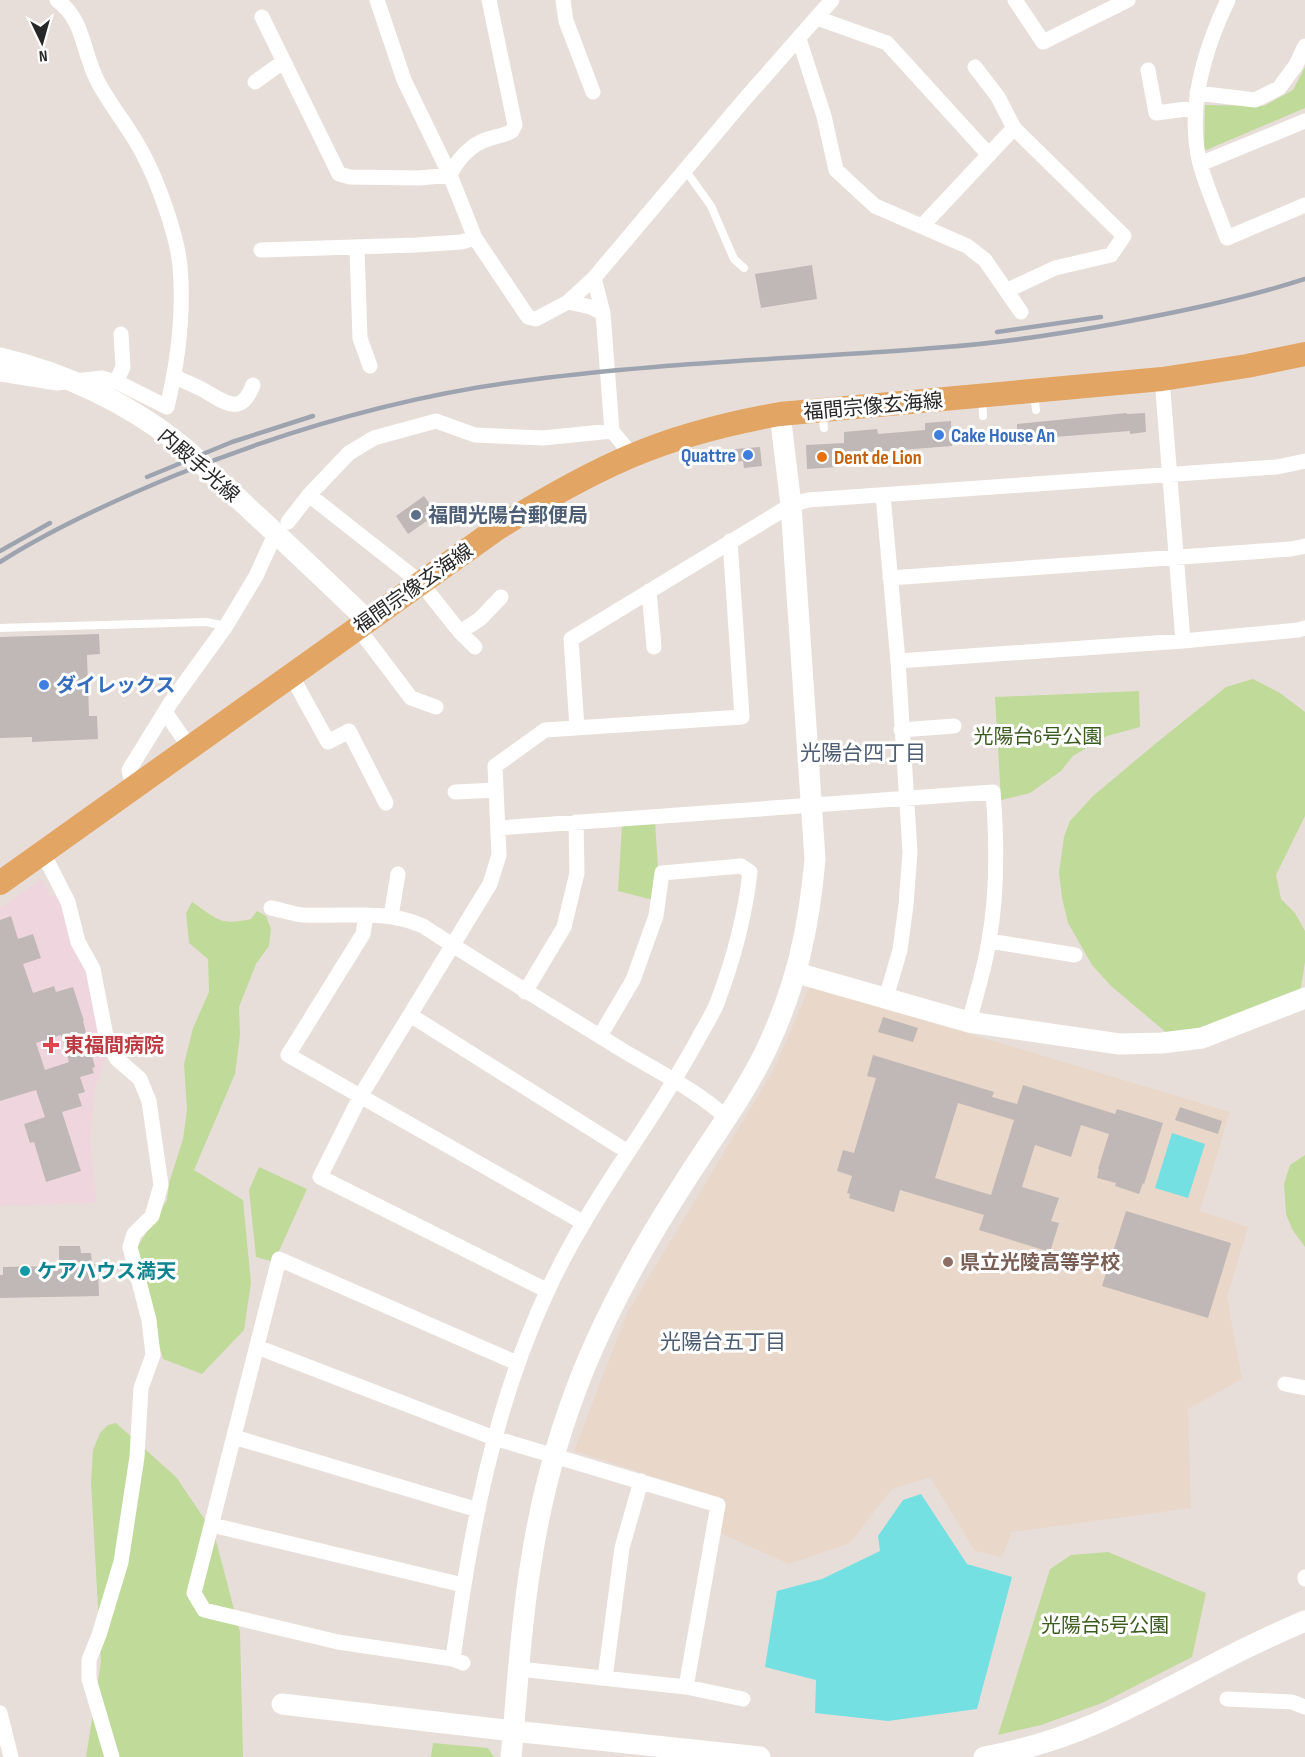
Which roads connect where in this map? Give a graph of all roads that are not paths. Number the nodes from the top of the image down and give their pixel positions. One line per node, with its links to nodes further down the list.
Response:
1 (57, 0): 9 (street)
2 (377, 0): 25 (street)
3 (489, 0): 25 (street)
4 (563, 0): 18 (street)
5 (832, 0): 11 (street)
6 (1015, 0): 7 (street)
7 (1128, 0)
8 (1228, 0): 19 (street)
9 (70, 5): 42 (street)
10 (262, 17): 14 (street)
11 (817, 18): 12 (street); 22 (street)
12 (799, 39): 24 (street); 27 (street)
13 (1305, 46): 19 (street)
14 (283, 62): 17 (street); 25 (street)
15 (975, 67): 21 (street)
16 (1148, 70): 19 (street)
17 (255, 82)
18 (593, 92)
19 (1196, 101): 23 (street)
20 (1305, 121): 23 (street)
21 (1014, 128): 22 (street); 33 (street)
22 (989, 155): 27 (street)
23 (1200, 164): 26 (street)
24 (686, 171): 31 (lane); 32 (street)
25 (450, 175): 28 (street)
26 (1305, 204)
27 (923, 225): 33 (street)
28 (476, 238): 29 (street); 34 (street)
29 (357, 248): 30 (street); 40 (street)
30 (261, 250)
31 (744, 268)
32 (594, 278): 34 (street); 36 (street)
33 (1008, 290): 35 (street)
34 (568, 302): 36 (street)
35 (1021, 312)
36 (603, 313): 47 (street)
37 (121, 334): 44 (street)
38 (1305, 354): 43 (main road, 福間宗像玄海線)
39 (0, 358): 63 (street, 内殿手光線)
40 (370, 366)
41 (0, 374): 44 (street)
42 (175, 376): 44 (street); 45 (street)
43 (1162, 379): 46 (main road, 福間宗像玄海線); 50 (street)
44 (116, 382)
45 (253, 385)
46 (780, 414): 48 (main road, 福間宗像玄海線); 53 (street)
47 (612, 431): 48 (street); 51 (street)
48 (632, 455): 60 (main road, 福間宗像玄海線)
49 (1305, 461): 50 (street)
50 (1170, 475): 52 (street); 58 (street)
51 (309, 495): 54 (street); 60 (street)
52 (883, 495): 53 (street); 59 (street)
53 (791, 505): 55 (street); 84 (street)
54 (288, 522)
55 (730, 541): 61 (street); 76 (street)
56 (270, 543): 64 (street)
57 (1305, 546): 58 (street)
58 (1178, 558): 59 (street); 68 (street)
59 (890, 578): 71 (street)
60 (421, 583): 63 (main road, 福間宗像玄海線); 67 (street)
61 (649, 591): 70 (street); 76 (street)
62 (501, 597): 67 (street)
63 (363, 624): 72 (main road, 福間宗像玄海線); 73 (street)
64 (226, 626): 65 (lane); 74 (street)
65 (0, 628)
66 (1305, 628): 68 (street)
67 (460, 632): 69 (street)
68 (1183, 641): 71 (street)
69 (476, 647)
70 (654, 647)
71 (897, 661): 77 (street)
72 (291, 675): 78 (main road, 福間宗像玄海線); 83 (street)
73 (436, 707)
74 (165, 712): 78 (street); 79 (street)
75 (954, 726): 77 (street)
76 (577, 728): 80 (street)
77 (902, 730): 82 (street)
78 (190, 748): 79 (main road, 福間宗像玄海線)
79 (133, 788): 87 (main road, 福間宗像玄海線)
80 (496, 790): 81 (street); 86 (street)
81 (455, 792)
82 (907, 799): 84 (street); 93 (street); 98 (street)
83 (386, 803)
84 (812, 805): 85 (street); 96 (street)
85 (576, 822): 86 (street); 97 (street)
86 (499, 828): 94 (street)
87 (42, 853): 89 (main road, 福間宗像玄海線); 131 (street)
88 (398, 874): 92 (street)
89 (0, 883)
90 (271, 908): 91 (street)
91 (366, 915): 92 (street); 104 (street)
92 (391, 916): 94 (street)
93 (989, 941): 95 (street); 101 (street)
94 (452, 946): 97 (street); 100 (street)
95 (1075, 955)
96 (797, 973): 98 (street); 105 (street)
97 (525, 992): 102 (street)
98 (886, 998): 101 (street)
99 (1305, 998): 101 (street)
100 (410, 1015): 104 (street); 106 (street)
101 (969, 1022)
102 (600, 1036): 103 (street); 103 (street)
103 (675, 1082): 105 (street); 106 (street)
104 (361, 1095): 107 (street); 108 (street)
105 (726, 1117): 115 (street)
106 (628, 1152): 107 (street)
107 (584, 1223): 108 (street)
108 (548, 1291): 110 (street)
109 (258, 1347): 110 (street); 113 (street); 114 (street)
110 (518, 1364): 114 (street)
111 (1285, 1384): 112 (street)
112 (1305, 1388)
113 (234, 1437): 117 (street); 118 (street)
114 (494, 1438): 115 (street); 117 (street)
115 (555, 1456): 116 (street); 121 (street)
116 (641, 1482): 122 (street); 123 (street)
117 (478, 1510): 119 (street)
118 (212, 1525): 119 (street); 119 (street)
119 (463, 1585)
120 (1305, 1621): 134 (street)
121 (519, 1669): 122 (street); 129 (street)
122 (605, 1678): 123 (street)
123 (686, 1686): 124 (street)
124 (743, 1699)
125 (1227, 1700): 127 (street)
126 (282, 1704): 129 (street)
127 (1305, 1707)
128 (0, 1713): 130 (street)
129 (513, 1731): 132 (street); 133 (street)
130 (11, 1757)
131 (112, 1757)
132 (511, 1757)
133 (760, 1757)
134 (984, 1757)

